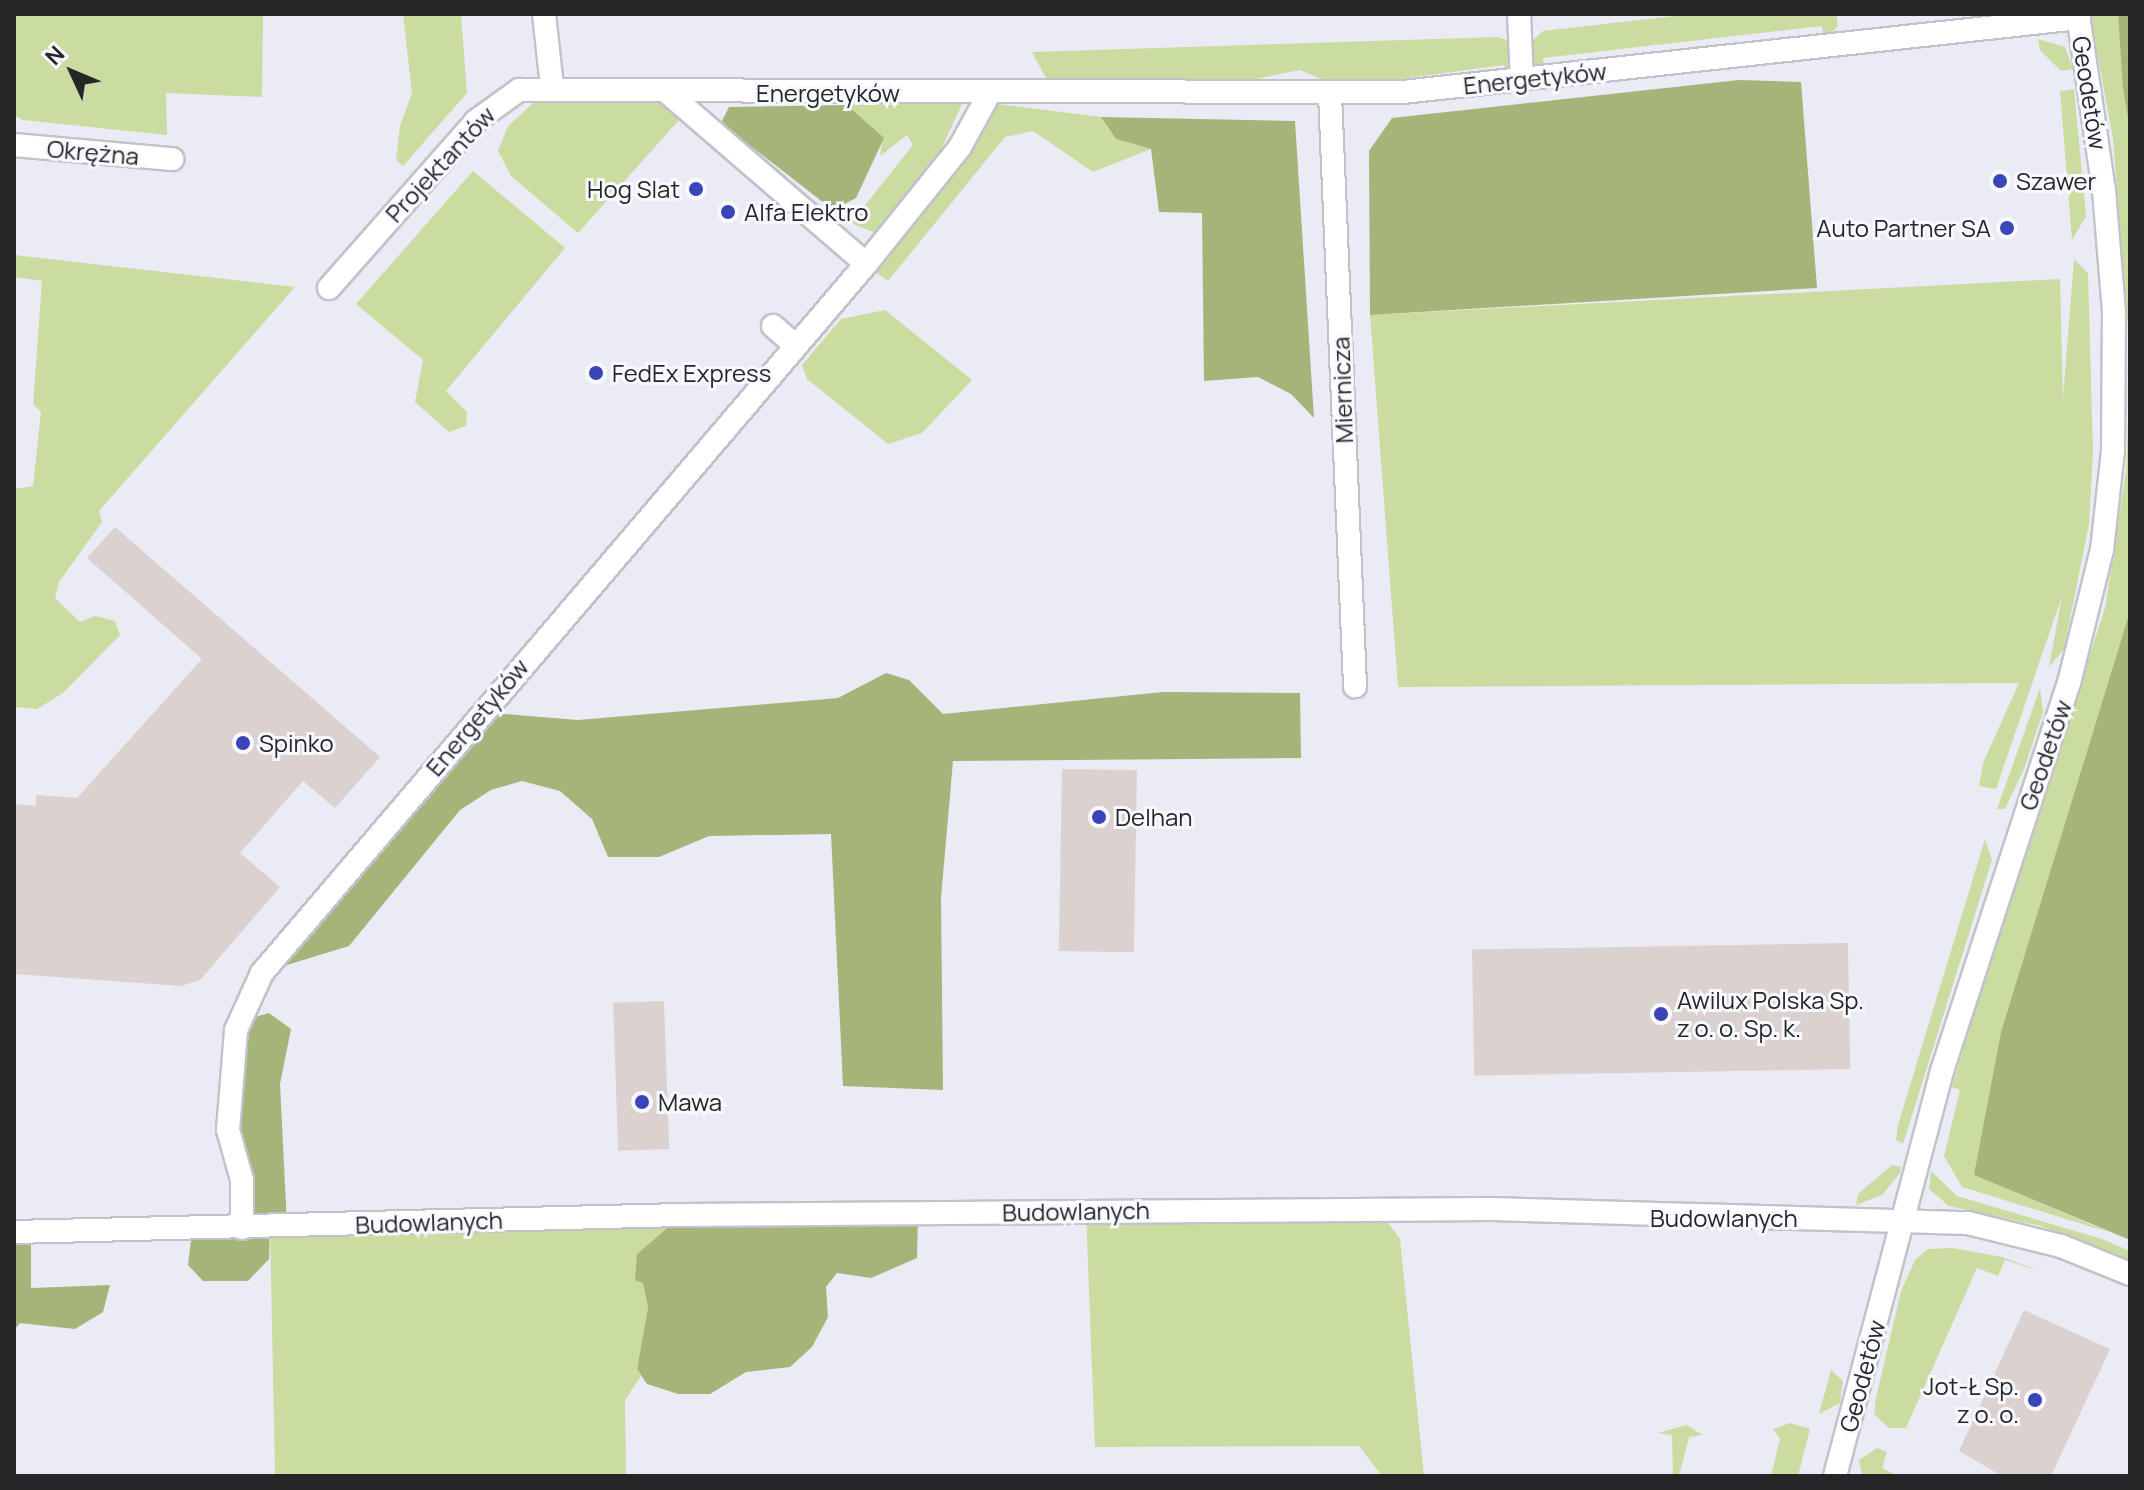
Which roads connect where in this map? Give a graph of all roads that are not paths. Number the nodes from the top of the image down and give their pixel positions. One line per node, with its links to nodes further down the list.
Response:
1 (544, 14): 5 (street)
2 (1519, 14): 4 (street)
3 (2078, 16): 4 (street, Energetyków); 16 (street, Geodetów)
4 (1522, 80): 8 (street, Energetyków)
5 (552, 86): 6 (street, Energetyków); 12 (street, Projektantów)
6 (667, 92): 7 (street, Energetyków); 11 (street)
7 (989, 94): 8 (street, Energetyków); 11 (street, Energetyków)
8 (1330, 94): 15 (street, Miernicza)
9 (14, 145): 10 (street, Okrężna)
10 (172, 159)
11 (866, 264): 14 (street, Energetyków)
12 (329, 288)
13 (773, 326): 14 (street)
14 (795, 345): 17 (street, Energetyków)
15 (1355, 686)
16 (1903, 1218): 17 (street, Budowlanych); 19 (street, Budowlanych); 20 (street, Geodetów)
17 (242, 1228): 18 (street, Budowlanych)
18 (14, 1232)
19 (2130, 1274)
20 (1835, 1476)

